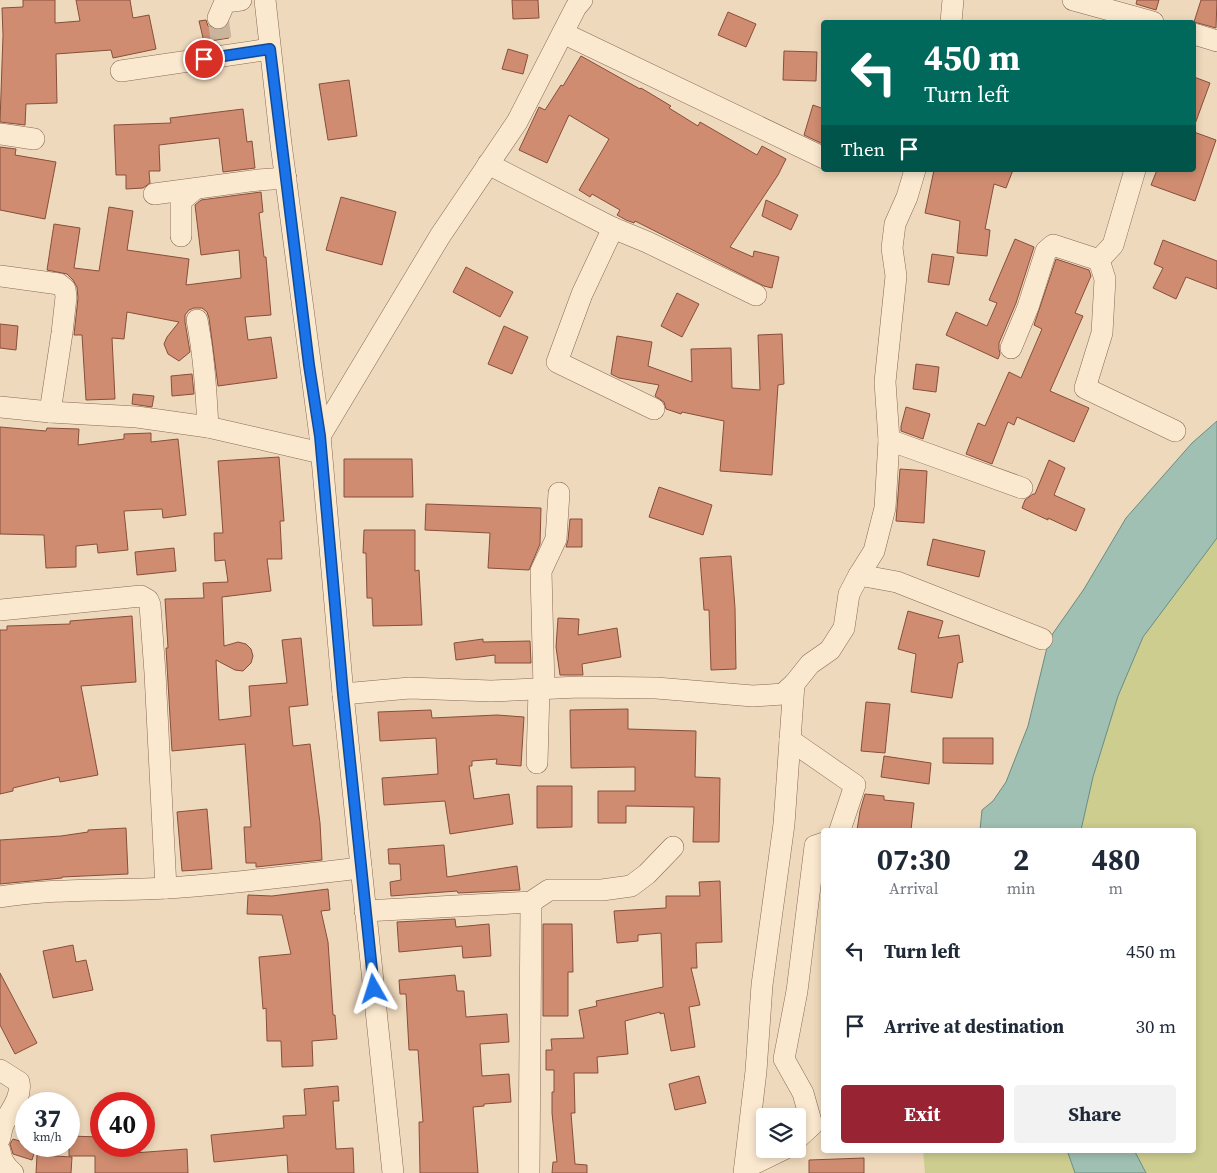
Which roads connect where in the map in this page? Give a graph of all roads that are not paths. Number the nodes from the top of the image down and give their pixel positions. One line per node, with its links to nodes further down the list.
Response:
1 (241, 0): 6 (street)
2 (265, 0): 13 (street)
3 (953, 0): 7 (street)
4 (1073, 0): 8 (street)
5 (578, 2): 9 (street)
6 (218, 18)
7 (951, 20)
8 (1146, 20)
9 (563, 33): 17 (street); 18 (street)
10 (1196, 35): 12 (street)
11 (221, 39): 13 (street)
12 (1217, 41)
13 (270, 44): 14 (street); 21 (street)
14 (121, 71)
15 (0, 134): 16 (street)
16 (34, 139)
17 (821, 157)
18 (488, 164): 24 (street); 37 (street)
19 (914, 172): 36 (street)
20 (1134, 172): 26 (street)
21 (286, 178): 22 (street); 37 (street)
22 (195, 189): 23 (street); 25 (street)
23 (154, 194)
24 (613, 228): 28 (street); 32 (street)
25 (181, 236)
26 (1099, 260): 30 (street); 35 (street)
27 (0, 276): 33 (street)
28 (756, 295)
29 (197, 320): 34 (street)
30 (1011, 348)
31 (0, 407): 33 (street)
32 (654, 408)
33 (50, 412): 34 (street)
34 (208, 427): 37 (street)
35 (1175, 431)
36 (889, 440): 38 (street); 40 (street)
37 (320, 445): 45 (street)
38 (1022, 488)
39 (558, 492): 44 (street)
40 (858, 575): 42 (street); 43 (street)
41 (0, 610): 52 (street)
42 (1042, 639)
43 (794, 684): 44 (street); 46 (street)
44 (542, 689): 45 (street); 47 (street)
45 (343, 694): 51 (street)
46 (790, 740): 48 (street); 61 (street)
47 (537, 763)
48 (841, 828)
49 (821, 845): 57 (street)
50 (673, 848): 54 (street)
51 (361, 868): 52 (street); 55 (street)
52 (166, 888): 53 (street)
53 (0, 896)
54 (531, 902): 55 (street); 64 (street)
55 (365, 911): 63 (street)
56 (0, 1070): 58 (street)
57 (806, 1131)
58 (0, 1138)
59 (0, 1151): 62 (street)
60 (768, 1158): 61 (street)
61 (744, 1170)
62 (13, 1173)
63 (393, 1173)
64 (529, 1173)

